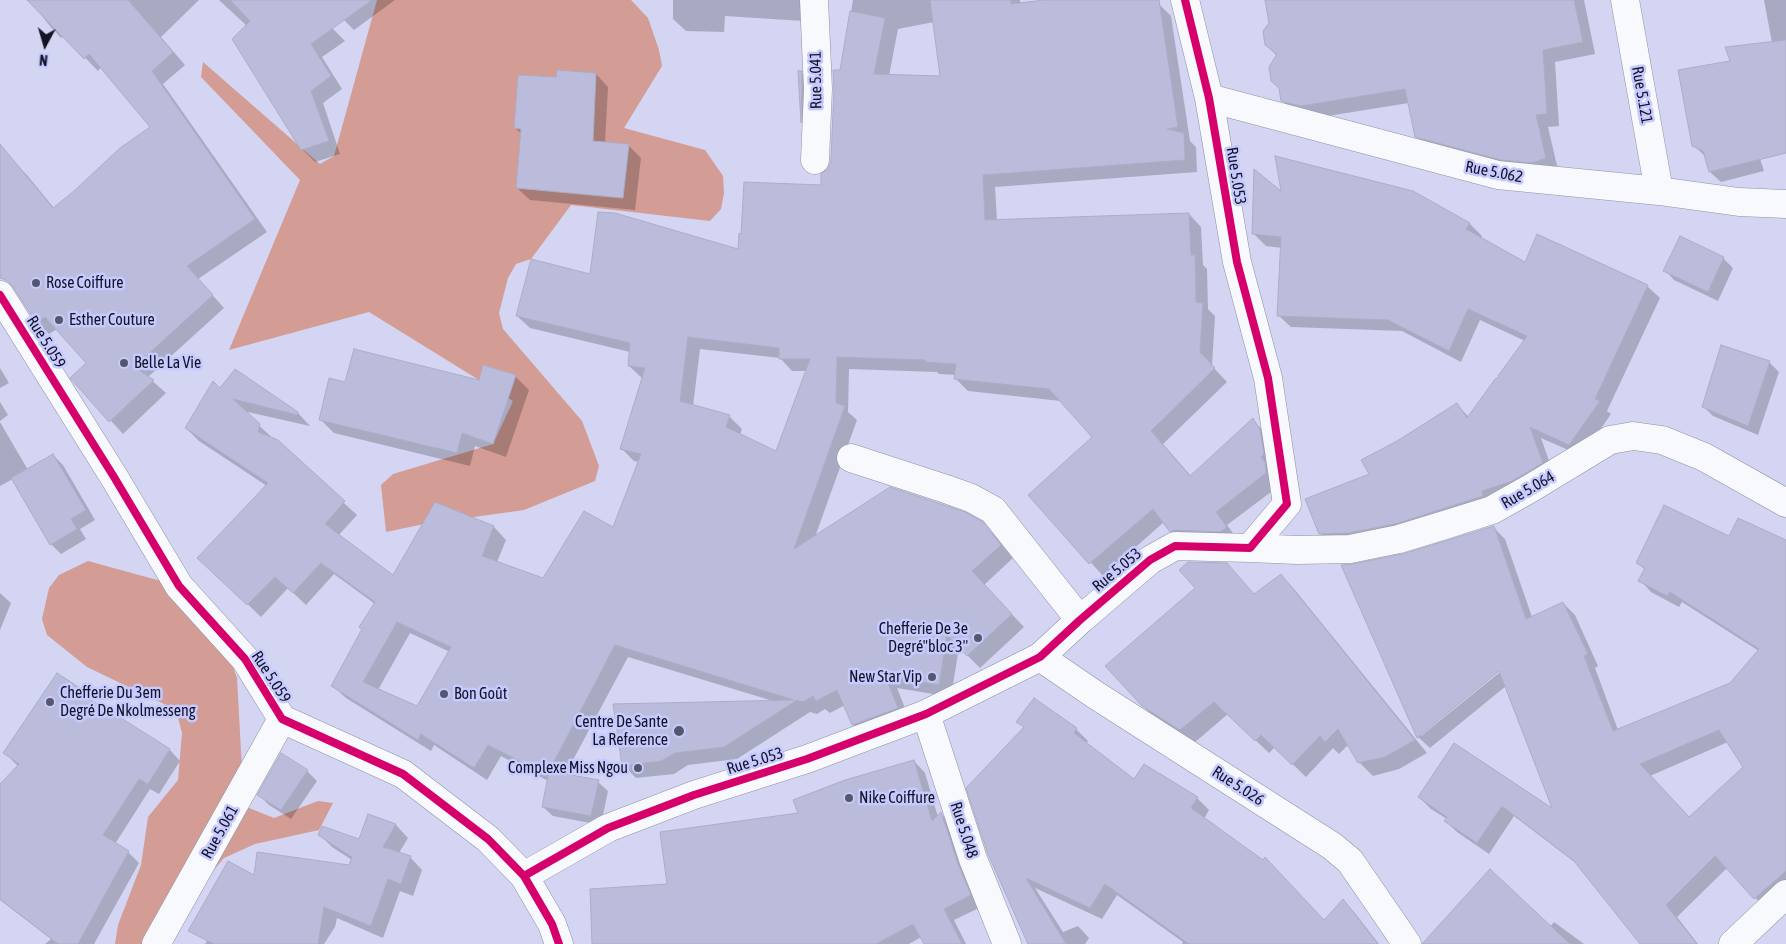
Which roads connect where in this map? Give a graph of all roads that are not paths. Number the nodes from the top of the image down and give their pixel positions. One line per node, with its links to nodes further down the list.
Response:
1 (814, 0): 5 (street, Rue 5.041)
2 (1185, 0): 4 (street, Rue 5.053)
3 (1625, 0): 6 (street, Rue 5.121)
4 (1209, 98): 6 (street, Rue 5.062); 11 (street, Rue 5.053)
5 (815, 160)
6 (1659, 191): 7 (street, Rue 5.062)
7 (1786, 204)
8 (0, 296): 15 (street, Rue 5.059)
9 (851, 458): 12 (street)
10 (1786, 503): 11 (street, Rue 5.064)
11 (1250, 548): 12 (street, Rue 5.053)
12 (1080, 620): 13 (street, Rue 5.053)
13 (1040, 657): 14 (street, Rue 5.053); 21 (street, Rue 5.026)
14 (926, 714): 16 (street, Rue 5.053); 20 (street, Rue 5.048)
15 (282, 719): 16 (street, Rue 5.059); 18 (street, Rue 5.061)
16 (524, 876): 19 (street, Rue 5.059)
17 (1786, 894): 22 (street)
18 (156, 944)
19 (558, 944)
20 (1007, 944)
21 (1407, 944)
22 (1733, 944)

